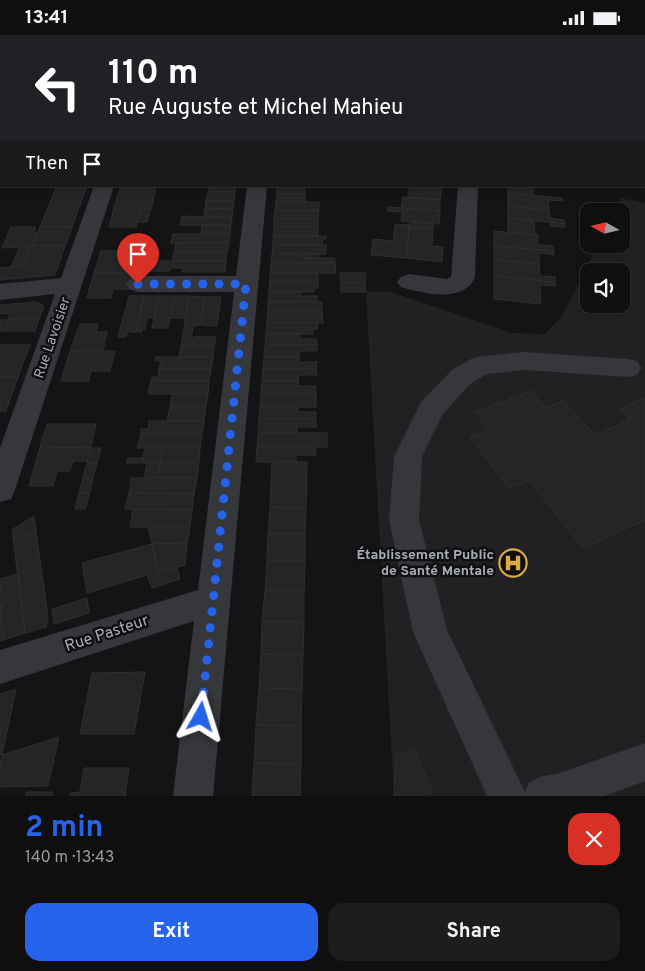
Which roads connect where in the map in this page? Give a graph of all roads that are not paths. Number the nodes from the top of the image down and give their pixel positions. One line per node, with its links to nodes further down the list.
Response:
1 (104, 187): 7 (street, Rue Lavoisier)
2 (257, 187): 6 (street)
3 (468, 187): 4 (street)
4 (409, 282)
5 (138, 284): 6 (street)
6 (246, 284): 11 (street)
7 (72, 285): 8 (street); 10 (street, Rue Lavoisier)
8 (0, 292)
9 (628, 368): 15 (street)
10 (0, 490)
11 (214, 600): 12 (street, Rue Pasteur); 14 (street)
12 (0, 667)
13 (645, 762): 16 (street)
14 (193, 796)
15 (507, 796)
16 (543, 796)

